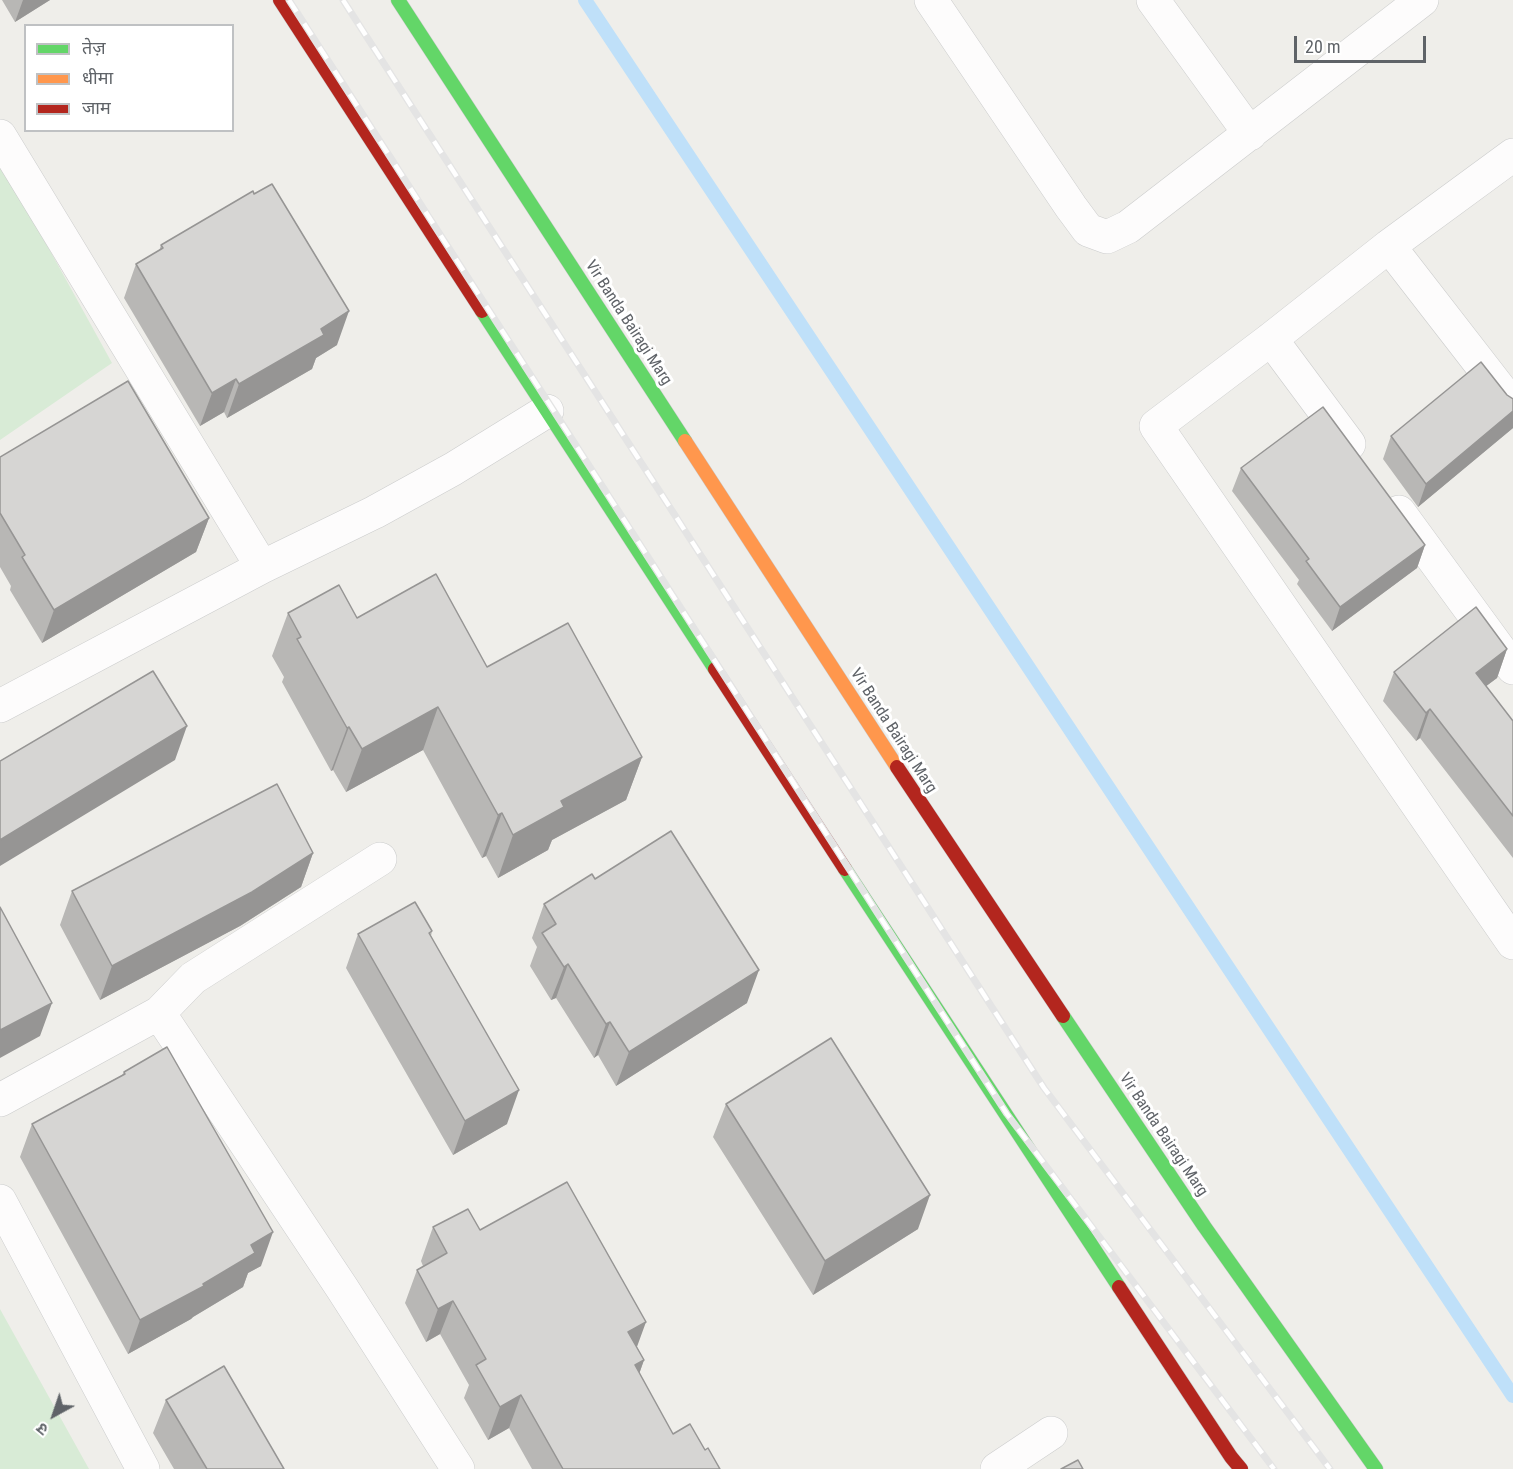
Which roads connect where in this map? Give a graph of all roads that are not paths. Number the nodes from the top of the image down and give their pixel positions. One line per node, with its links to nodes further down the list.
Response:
1 (280, 0): 12 (main road)
2 (398, 0): 28 (main road, Vir Banda Bairagi Marg)
3 (932, 0): 6 (street)
4 (1153, 0): 6 (street)
5 (1403, 6): 6 (street)
6 (1250, 134)
7 (0, 136): 15 (street)
8 (1513, 155): 9 (street)
9 (1389, 246): 10 (street); 11 (street)
10 (1271, 339): 13 (street); 19 (street)
11 (1513, 406)
12 (547, 411): 15 (street); 27 (main road)
13 (1364, 465)
14 (1385, 494): 16 (street)
15 (261, 567): 17 (street)
16 (1513, 668)
17 (0, 706)
18 (380, 859): 20 (street)
19 (1513, 943)
20 (159, 1013): 21 (street); 25 (street)
21 (0, 1100)
22 (0, 1201): 24 (street)
23 (1051, 1433): 26 (street)
24 (143, 1469)
25 (458, 1469)
26 (997, 1469)
27 (1241, 1469)
28 (1376, 1469)

